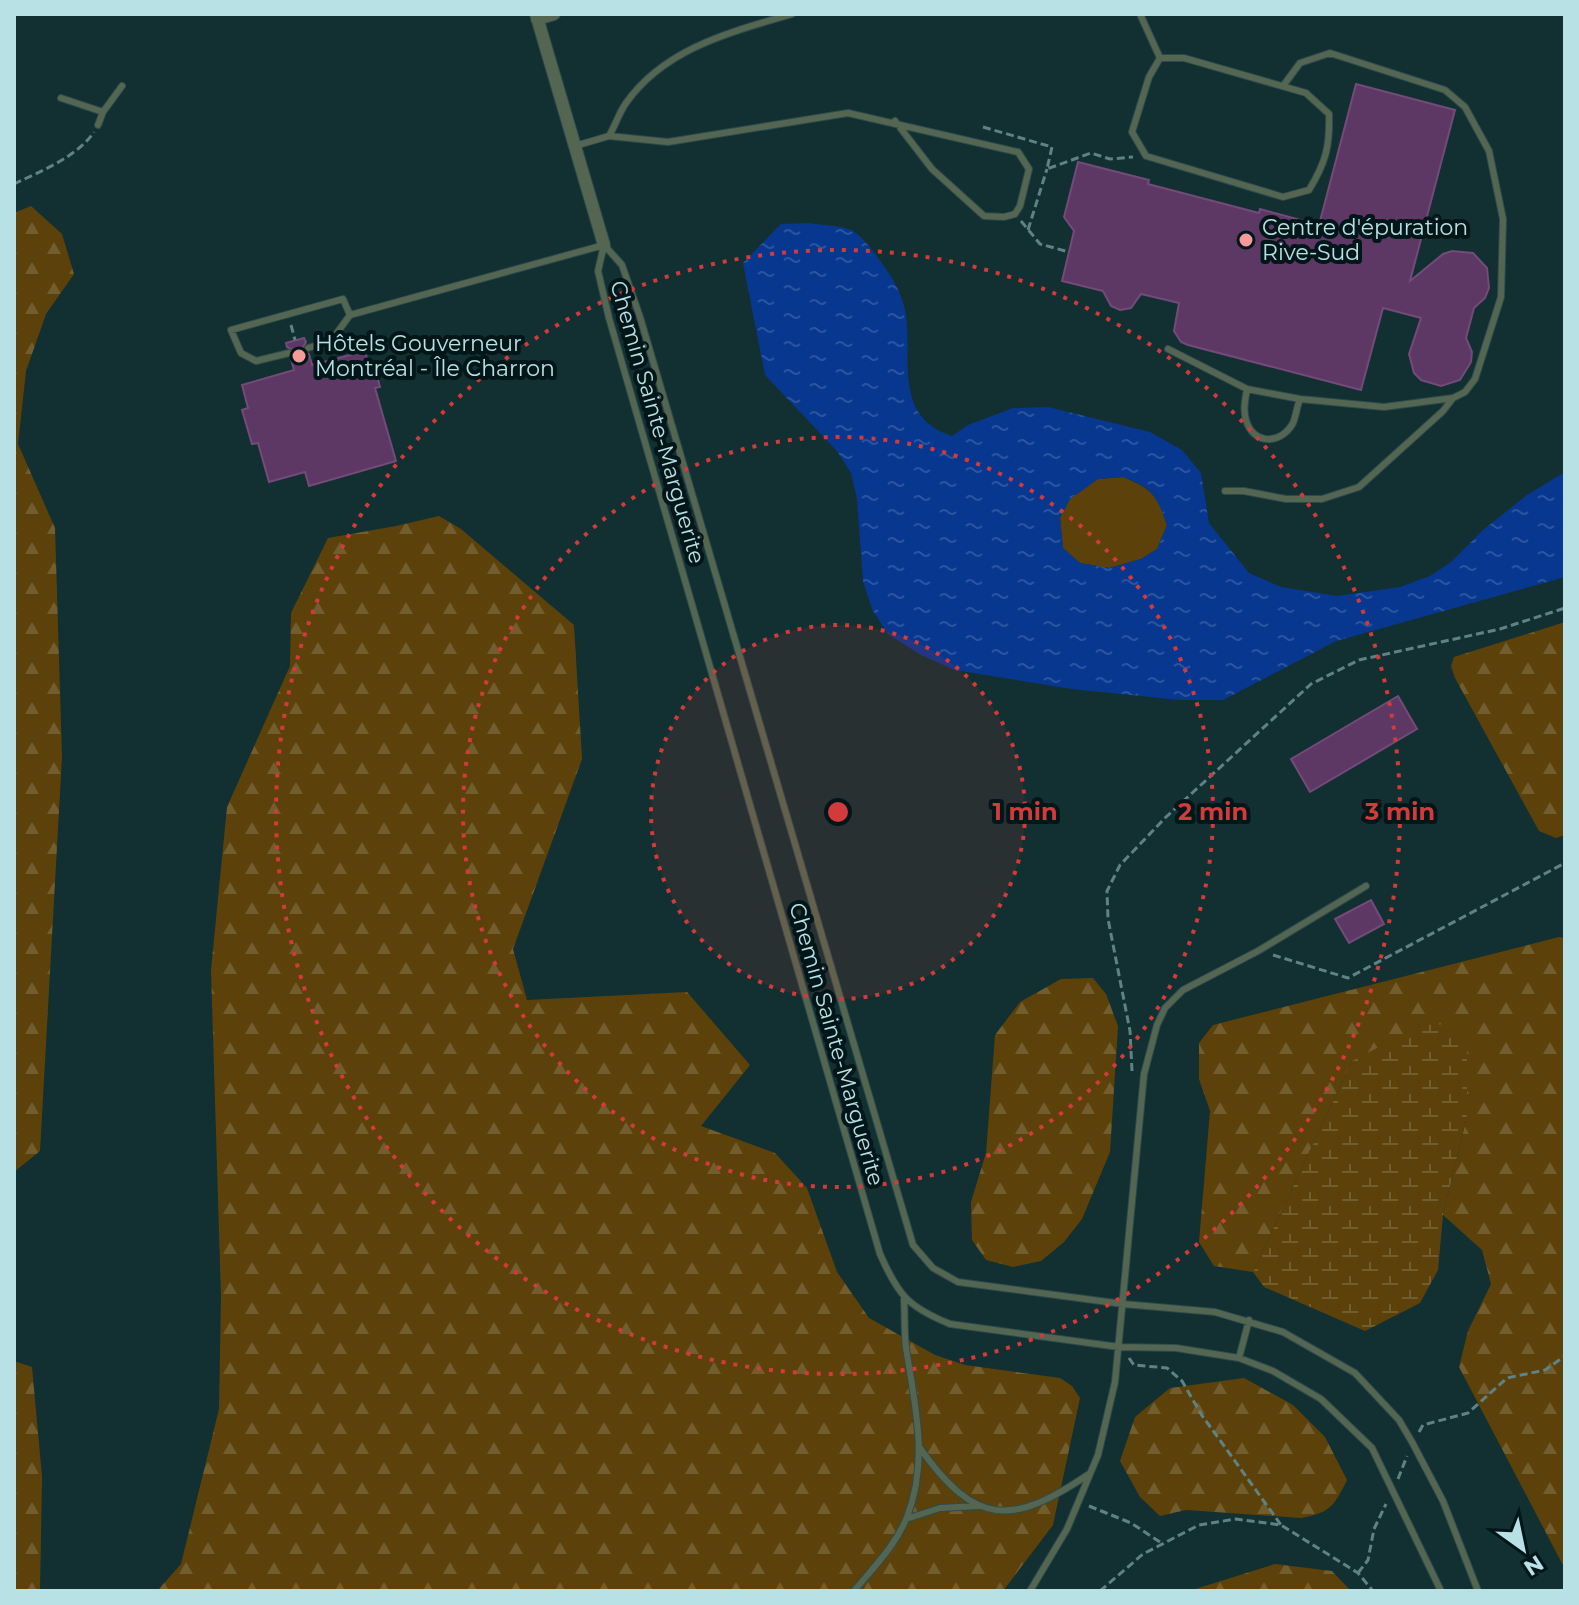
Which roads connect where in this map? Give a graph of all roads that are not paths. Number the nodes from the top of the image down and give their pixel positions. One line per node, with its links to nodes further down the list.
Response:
1 (554, 14): 4 (street)
2 (792, 14): 12 (lane)
3 (1140, 14): 5 (lane)
4 (536, 16): 13 (street)
5 (1160, 58): 7 (lane); 7 (lane)
6 (122, 86): 9 (lane)
7 (1283, 86): 20 (lane)
8 (61, 98): 9 (lane)
9 (103, 112): 11 (lane)
10 (895, 121): 10 (lane); 12 (lane)
11 (98, 125)
12 (609, 136): 13 (lane)
13 (575, 146): 14 (street)
14 (604, 245): 15 (lane); 24 (lane, Chemin Sainte-Marguerite); 25 (lane, Chemin Sainte-Marguerite)
15 (350, 315): 16 (lane); 18 (lane)
16 (308, 348)
17 (1168, 349): 19 (lane)
18 (289, 353)
19 (1247, 389): 21 (lane); 21 (lane)
20 (1453, 398): 21 (lane); 22 (lane)
21 (1300, 399)
22 (1225, 491)
23 (1366, 886): 25 (lane)
24 (904, 1299): 27 (lane); 29 (lane)
25 (1123, 1304): 26 (lane, Chemin Sainte-Marguerite); 27 (lane)
26 (1249, 1320): 28 (lane); 36 (lane, Chemin Sainte-Marguerite)
27 (1119, 1347): 28 (lane); 30 (lane)
28 (1239, 1358): 35 (lane)
29 (920, 1448): 31 (lane); 32 (lane)
30 (1090, 1474): 31 (lane); 34 (lane)
31 (978, 1506): 32 (lane)
32 (906, 1519): 33 (lane)
33 (854, 1591)
34 (1030, 1591)
35 (1441, 1591)
36 (1478, 1591)

